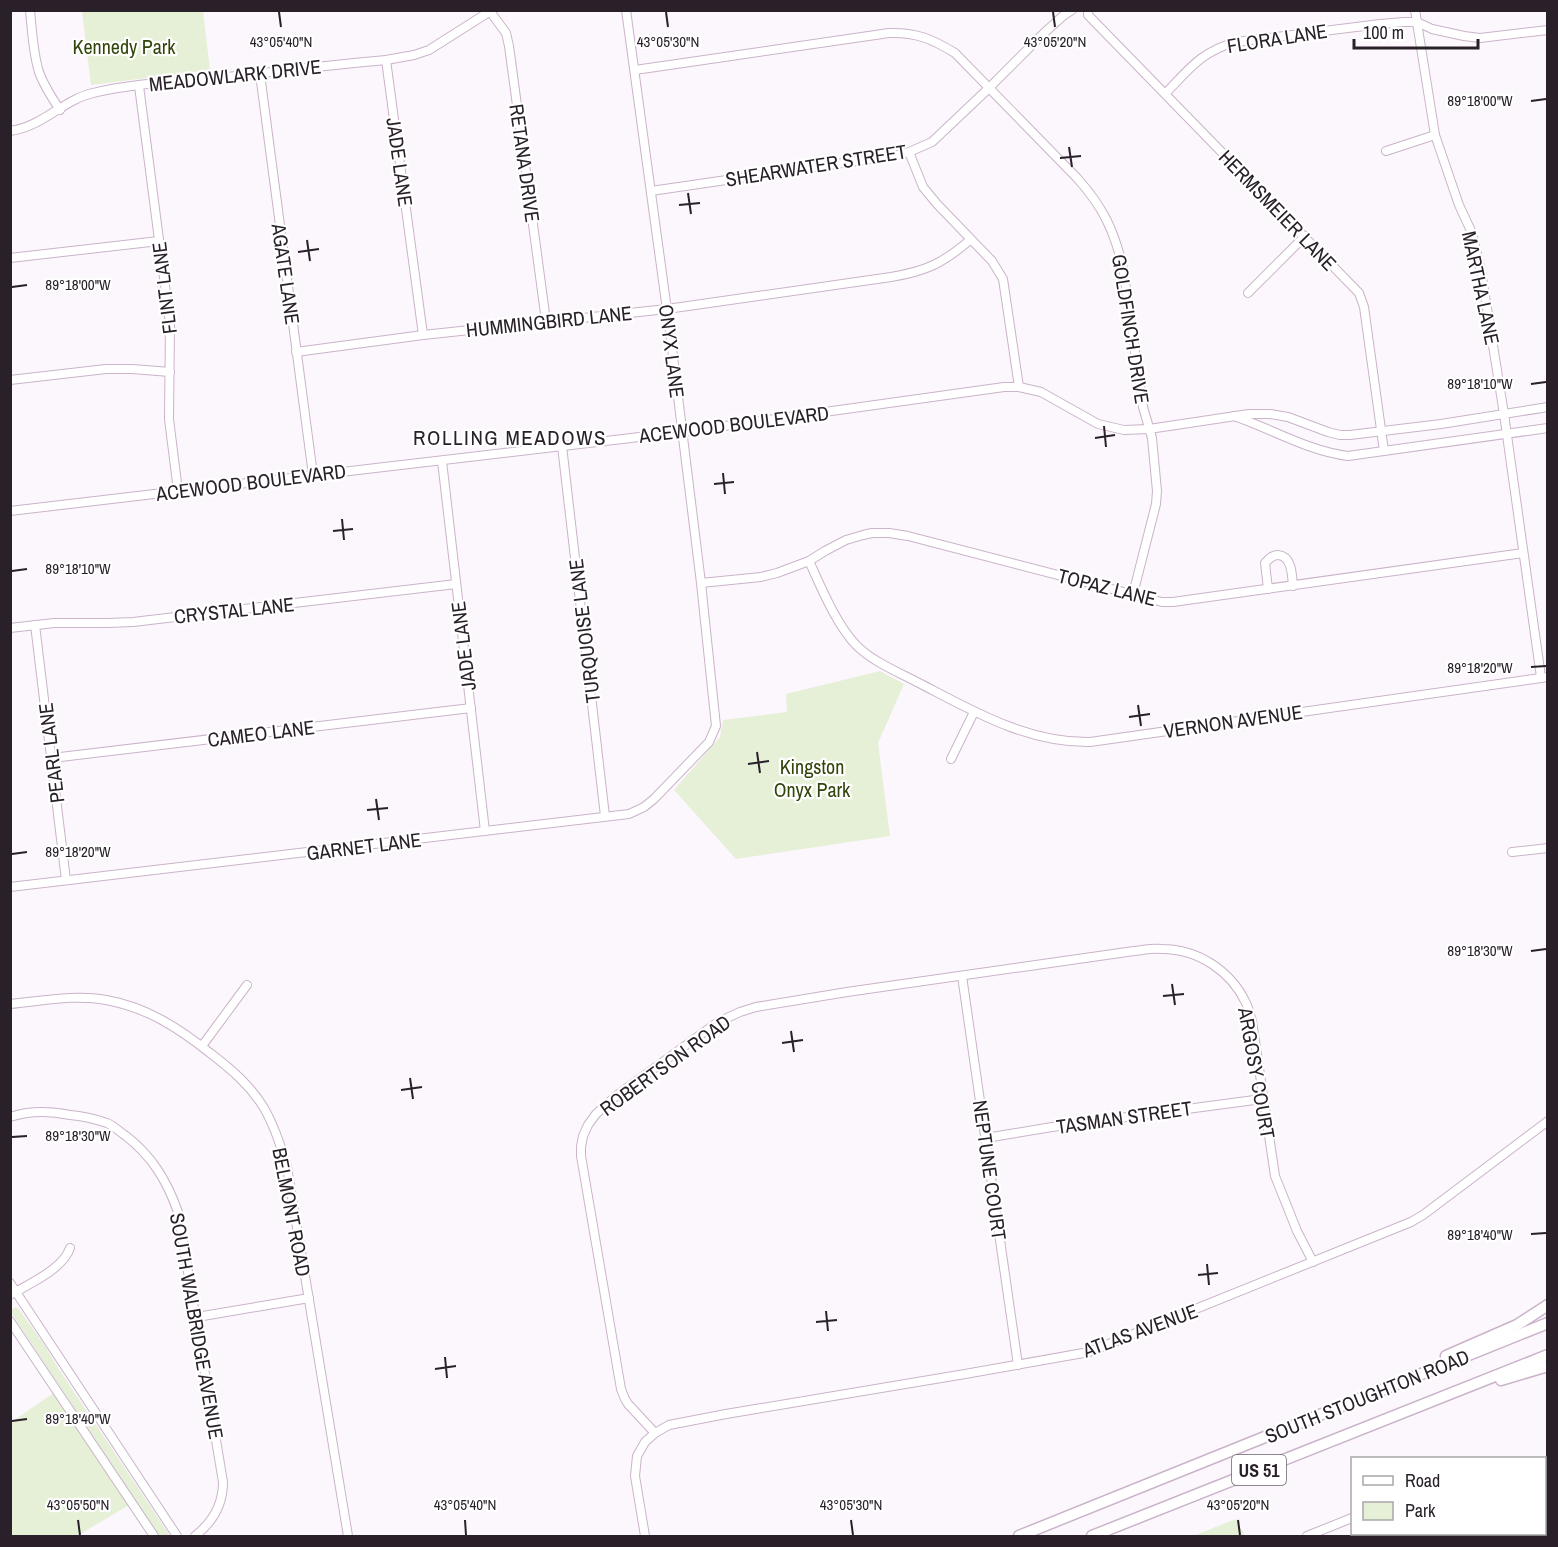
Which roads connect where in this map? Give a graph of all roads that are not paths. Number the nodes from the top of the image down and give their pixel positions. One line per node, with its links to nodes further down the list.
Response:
1 (30, 10): 16 (street)
2 (626, 10): 11 (street, ONYX LANE)
3 (1071, 10): 14 (street, SHEARWATER STREET)
4 (1080, 10): 7 (street)
5 (1415, 10): 8 (street, MARTHA LANE)
6 (491, 11): 10 (street, MEADOWLARK DRIVE); 28 (street, RETANA DRIVE)
7 (1088, 13): 15 (street, HERMSMEIER LANE)
8 (1417, 22): 9 (street, FLORA LANE); 15 (street, FLORA LANE); 18 (street, MARTHA LANE)
9 (1548, 30)
10 (386, 60): 12 (street, MEADOWLARK DRIVE); 29 (street, JADE LANE)
11 (635, 70): 14 (street, GOLDFINCH DRIVE); 21 (street, ONYX LANE)
12 (260, 74): 13 (street, MEADOWLARK DRIVE); 30 (street, AGATE LANE)
13 (139, 86): 16 (street, MEADOWLARK DRIVE); 24 (street, FLINT LANE)
14 (989, 88): 20 (street, SHEARWATER STREET); 38 (street, GOLDFINCH DRIVE)
15 (1166, 93): 22 (street, HERMSMEIER LANE)
16 (60, 110): 17 (street, MEADOWLARK DRIVE)
17 (10, 131)
18 (1435, 135): 19 (street); 35 (street, MARTHA LANE)
19 (1386, 151)
20 (909, 152): 21 (street, SHEARWATER STREET); 23 (street)
21 (651, 191): 27 (street, ONYX LANE)
22 (1305, 236): 26 (street); 40 (street, HERMSMEIER LANE)
23 (970, 240): 27 (street, HUMMINGBIRD LANE); 33 (street)
24 (159, 241): 25 (street); 31 (street, FLINT LANE)
25 (10, 258)
26 (1248, 293)
27 (667, 309): 28 (street, HUMMINGBIRD LANE); 39 (street, ONYX LANE)
28 (546, 321): 29 (street, HUMMINGBIRD LANE)
29 (423, 335): 30 (street, HUMMINGBIRD LANE)
30 (296, 352): 45 (street, AGATE LANE)
31 (170, 372): 32 (street); 46 (street, FLINT LANE)
32 (10, 380)
33 (1019, 387): 38 (street, ACEWOOD BOULEVARD); 39 (street, ACEWOOD BOULEVARD)
34 (1548, 407): 35 (street, ACEWOOD BOULEVARD)
35 (1504, 414): 40 (street, ACEWOOD BOULEVARD); 41 (street, MARTHA LANE)
36 (1233, 416): 38 (street, ACEWOOD BOULEVARD); 40 (street, ACEWOOD BOULEVARD); 43 (street, ACEWOOD BOULEVARD)
37 (1548, 428): 41 (street, ACEWOOD BOULEVARD)
38 (1149, 429): 54 (street, GOLDFINCH DRIVE)
39 (682, 432): 42 (street, ACEWOOD BOULEVARD); 51 (street, ONYX LANE)
40 (1382, 432): 43 (street, HERMSMEIER LANE)
41 (1507, 434): 43 (street, ACEWOOD BOULEVARD); 48 (street, MARTHA LANE)
42 (562, 446): 44 (street, ACEWOOD BOULEVARD); 63 (street, TURQUOISE LANE)
43 (1384, 451)
44 (442, 461): 45 (street, ACEWOOD BOULEVARD); 50 (street, JADE LANE)
45 (313, 475): 46 (street, ACEWOOD BOULEVARD)
46 (178, 490): 47 (street, ACEWOOD BOULEVARD)
47 (10, 511)
48 (1523, 553): 52 (street, TOPAZ LANE); 57 (street, MARTHA LANE)
49 (809, 561): 51 (street, TOPAZ LANE); 54 (street, TOPAZ LANE); 59 (street, VERNON AVENUE)
50 (456, 584): 55 (street, CRYSTAL LANE); 58 (street, JADE LANE)
51 (701, 584): 60 (street, ONYX LANE)
52 (1293, 585): 53 (street, TOPAZ LANE); 53 (street)
53 (1268, 589): 54 (street, TOPAZ LANE)
54 (1133, 594)
55 (35, 625): 56 (street, CRYSTAL LANE); 61 (street, PEARL LANE)
56 (10, 628)
57 (1544, 677): 59 (street, VERNON AVENUE)
58 (471, 708): 61 (street, CAMEO LANE); 64 (street, JADE LANE)
59 (974, 712): 62 (street)
60 (695, 757): 63 (street, GARNET LANE)
61 (52, 758): 67 (street, PEARL LANE)
62 (951, 759)
63 (605, 816): 64 (street, GARNET LANE)
64 (485, 831): 67 (street, GARNET LANE)
65 (1548, 848): 66 (street)
66 (1512, 852)
67 (66, 880): 68 (street, GARNET LANE)
68 (10, 887)
69 (962, 976): 73 (street, ARGOSY COURT); 76 (street, NEPTUNE COURT); 90 (street, ROBERTSON ROAD)
70 (247, 985): 72 (street)
71 (10, 1004): 72 (street, BELMONT ROAD)
72 (202, 1046): 81 (street, BELMONT ROAD)
73 (1262, 1099): 76 (street, TASMAN STREET); 78 (street, ARGOSY COURT)
74 (10, 1117): 83 (street, SOUTH WALBRIDGE AVENUE)
75 (1548, 1121): 78 (street, ATLAS AVENUE)
76 (986, 1138): 87 (street, NEPTUNE COURT)
77 (70, 1248): 80 (street)
78 (1313, 1262): 87 (street, ATLAS AVENUE)
79 (10, 1283): 80 (street)
80 (13, 1294): 94 (street)
81 (309, 1298): 83 (street); 96 (street, BELMONT ROAD)
82 (1548, 1305): 91 (main road)
83 (197, 1317): 95 (street, SOUTH WALBRIDGE AVENUE)
84 (10, 1321): 93 (street)
85 (1548, 1323): 91 (main road, SOUTH STOUGHTON ROAD / US 51)
86 (1548, 1355): 89 (main road, SOUTH STOUGHTON ROAD / US 51)
87 (1018, 1365): 90 (street, ATLAS AVENUE)
88 (1548, 1366): 89 (main road)
89 (1426, 1403): 99 (main road, SOUTH STOUGHTON ROAD / US 51)
90 (655, 1434): 97 (street)
91 (1245, 1444): 98 (main road, SOUTH STOUGHTON ROAD / US 51)
92 (1351, 1519): 100 (street)
93 (154, 1536)
94 (177, 1536)
95 (195, 1536)
96 (348, 1536)
97 (645, 1536)
98 (1019, 1536)
99 (1092, 1536)
100 (1307, 1536)

